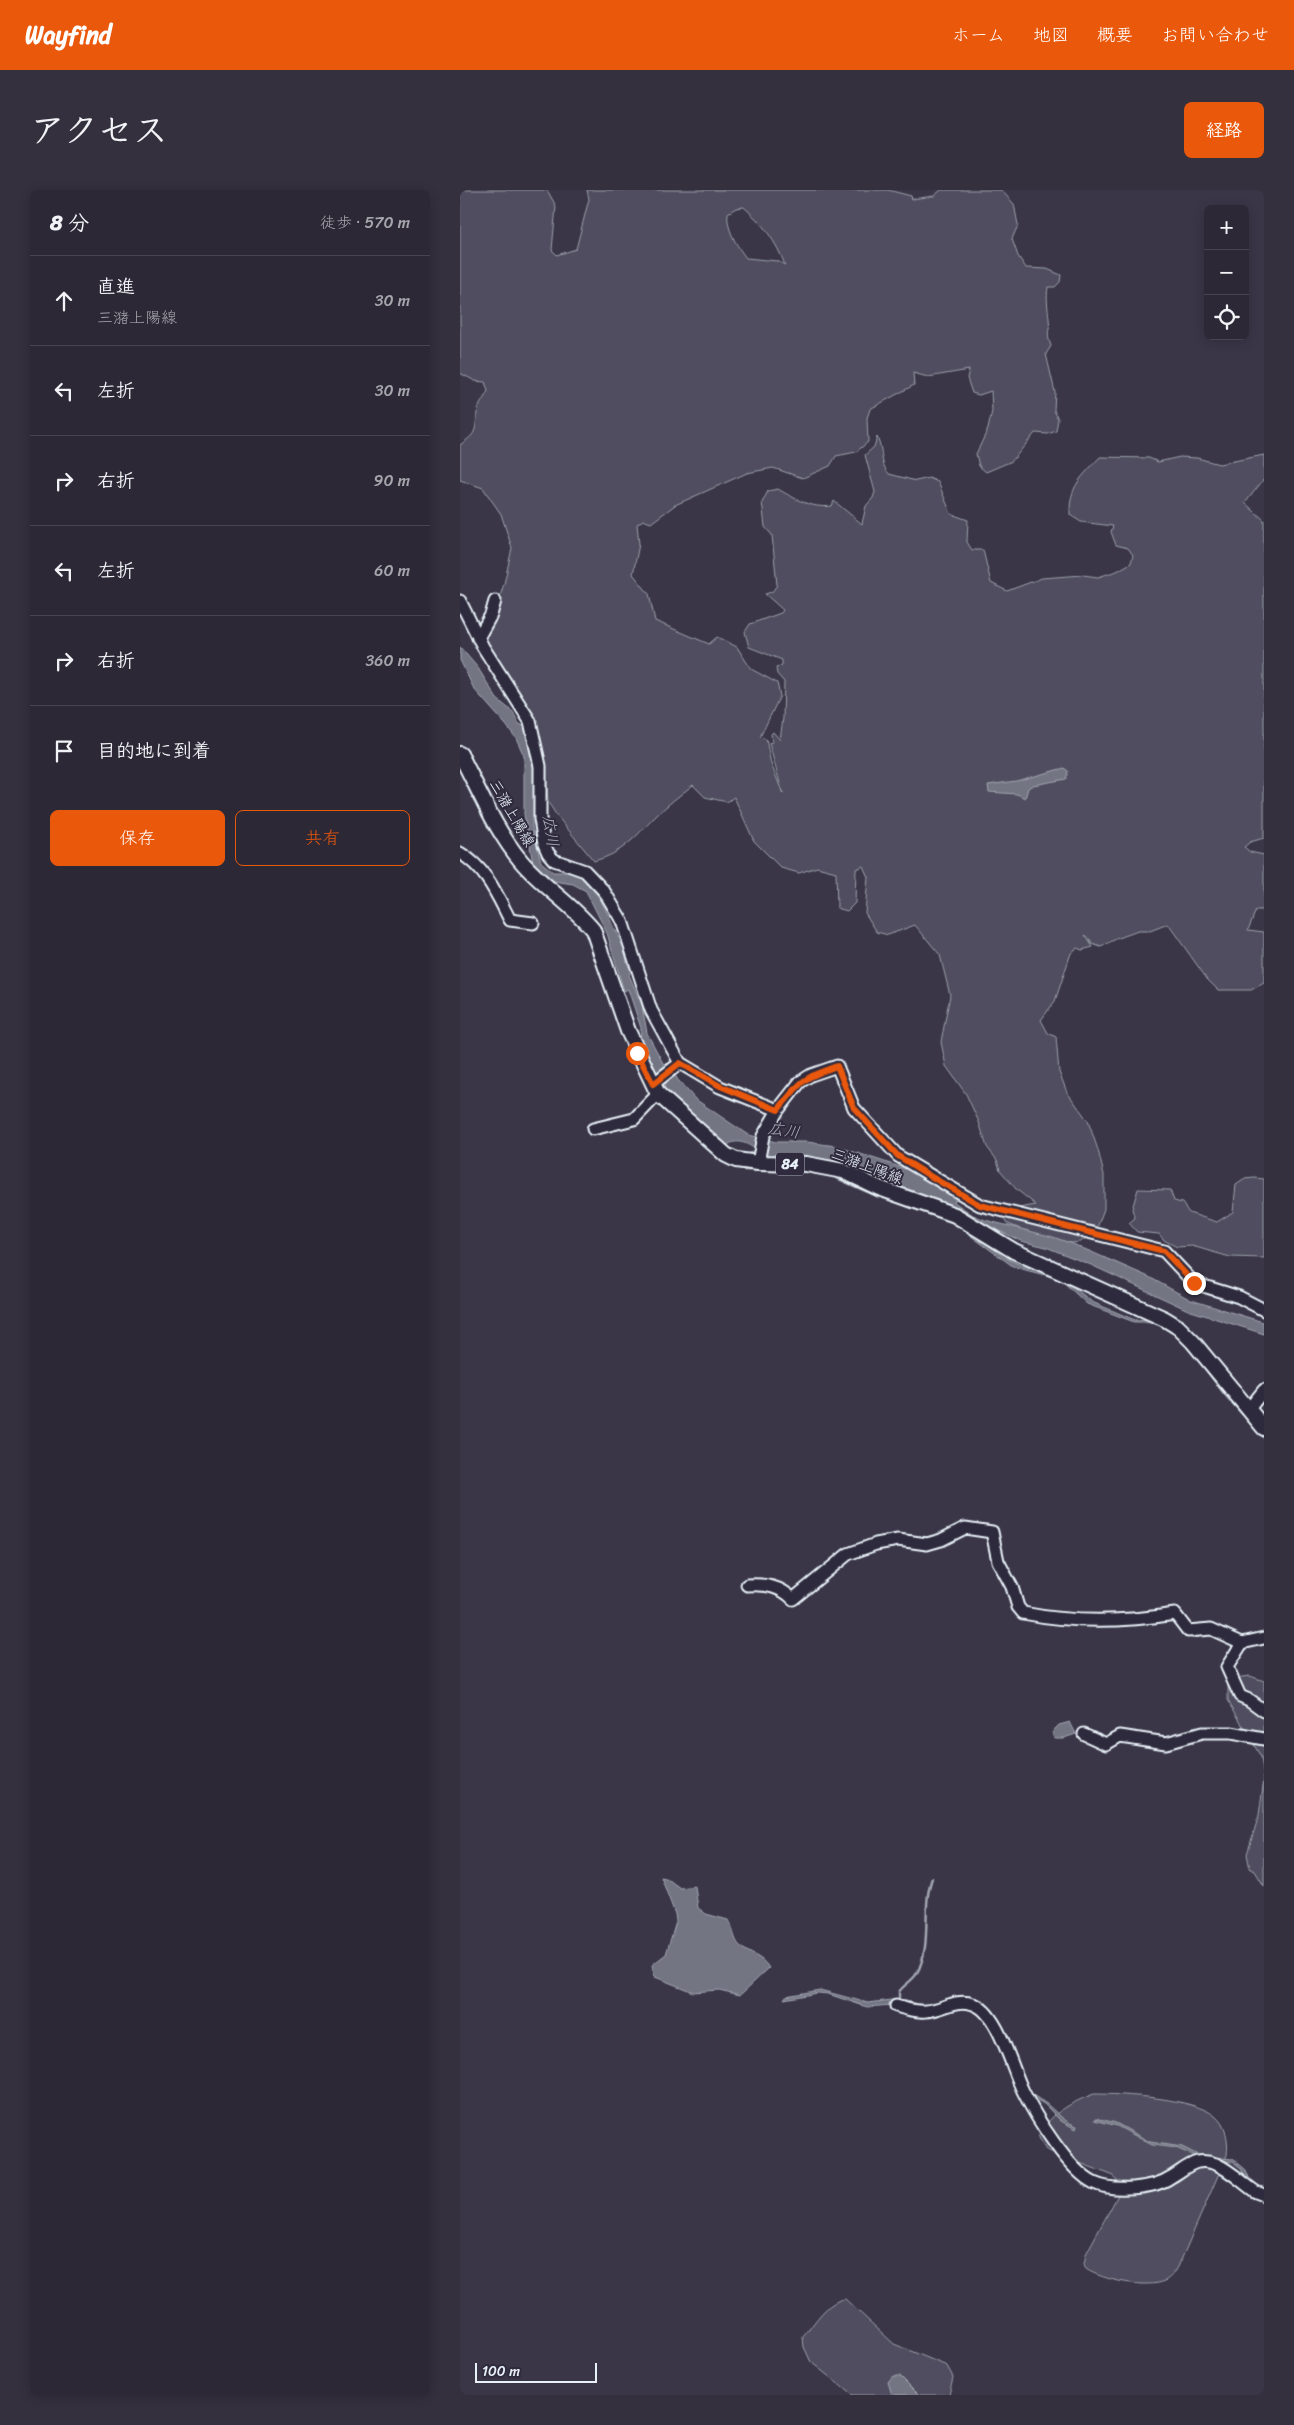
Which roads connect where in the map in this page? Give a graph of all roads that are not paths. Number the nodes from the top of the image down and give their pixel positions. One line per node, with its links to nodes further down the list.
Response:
1 (495, 600): 3 (street)
2 (460, 601): 3 (street)
3 (478, 638): 7 (street)
4 (460, 754): 8 (main road, 三潴上陽線 / 84)
5 (460, 853): 6 (street)
6 (533, 923)
7 (677, 1066): 8 (street); 9 (street)
8 (656, 1086): 10 (street); 11 (main road, 三潴上陽線 / 84)
9 (778, 1110): 11 (street); 12 (street)
10 (593, 1129)
11 (758, 1160): 14 (main road, 三潴上陽線 / 84)
12 (1264, 1310)
13 (1264, 1390): 14 (street)
14 (1248, 1410): 15 (main road, 三潴上陽線 / 84)
15 (1264, 1428)
16 (747, 1585): 18 (street)
17 (1264, 1638): 18 (street)
18 (1242, 1643): 19 (street)
19 (1264, 1712)
20 (1084, 1734): 21 (street)
21 (1264, 1739)
22 (896, 2006): 23 (street)
23 (1264, 2195)

